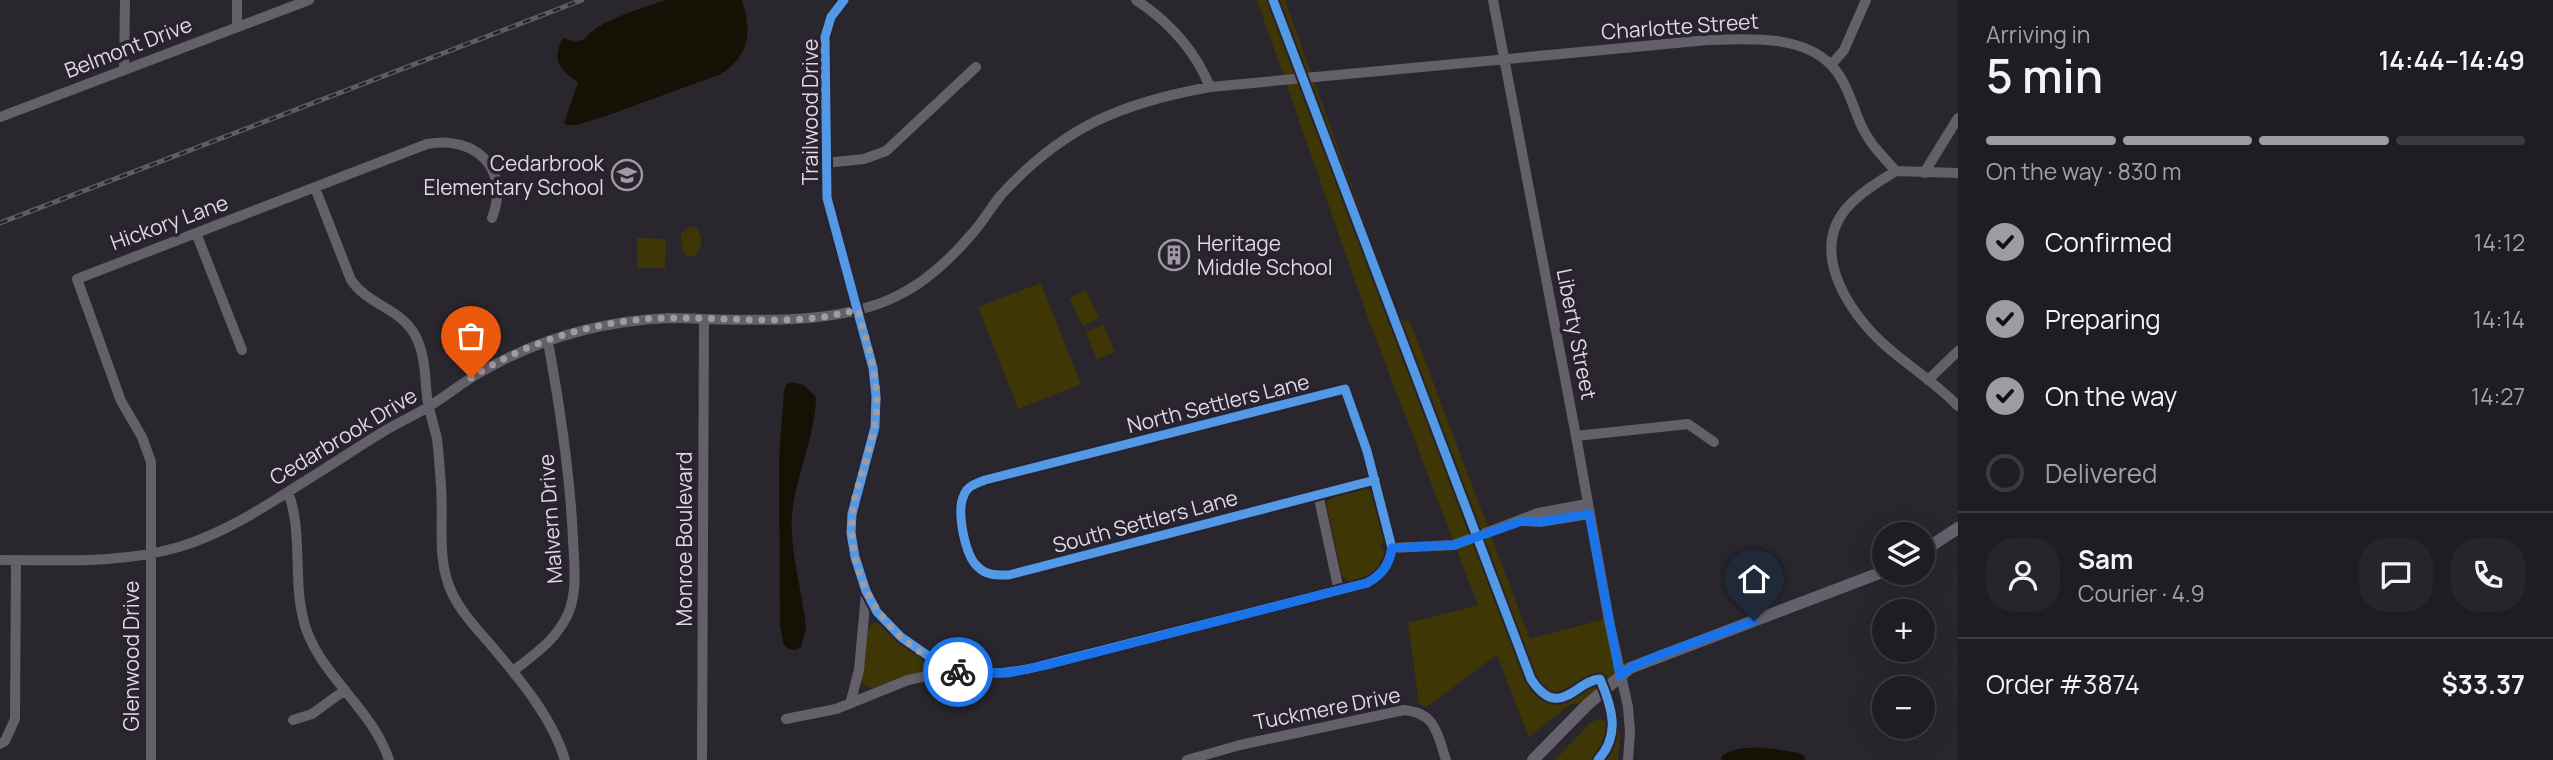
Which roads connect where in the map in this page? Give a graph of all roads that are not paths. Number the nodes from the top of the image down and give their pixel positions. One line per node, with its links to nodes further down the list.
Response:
1 (125, 0): 12 (street)
2 (237, 0): 8 (street)
3 (309, 0): 8 (street, Belmont Drive)
4 (844, 0): 16 (street, Trailwood Drive)
5 (1136, 0): 13 (street)
6 (1493, 0): 9 (street, Liberty Street)
7 (1866, 0): 10 (street)
8 (237, 27): 12 (street, Belmont Drive)
9 (1506, 60): 10 (street, Charlotte Street); 13 (street, Charlotte Street); 31 (street, Liberty Street)
10 (1831, 65): 17 (street)
11 (976, 67): 16 (street)
12 (124, 69): 14 (street, Belmont Drive)
13 (1210, 87): 23 (street, Cedarbrook Drive)
14 (0, 117)
15 (1958, 118): 18 (street)
16 (825, 163): 23 (street, Trailwood Drive)
17 (1896, 172): 18 (street); 28 (street)
18 (1924, 173): 19 (street)
19 (1958, 173)
20 (315, 188): 21 (street, Hickory Lane); 22 (street, Hickory Lane); 30 (street)
21 (492, 218)
22 (196, 233): 26 (street); 41 (street, Hickory Lane)
23 (858, 310): 24 (street, Cedarbrook Drive); 45 (street, Trailwood Drive)
24 (704, 319): 25 (street, Cedarbrook Drive); 58 (street, Monroe Boulevard)
25 (548, 342): 30 (street, Cedarbrook Drive); 47 (street, Malvern Drive)
26 (242, 350)
27 (1958, 351): 28 (street)
28 (1928, 380): 29 (street)
29 (1958, 406)
30 (429, 407): 34 (street, Cedarbrook Drive); 47 (street)
31 (1576, 436): 32 (street); 36 (street, Liberty Street)
32 (1714, 442)
33 (1374, 480): 35 (street, South Settlers Lane); 37 (street, North Settlers Lane); 40 (street, North Settlers Lane)
34 (288, 492): 41 (street, Cedarbrook Drive); 50 (street)
35 (1318, 495): 37 (street, South Settlers Lane); 46 (street)
36 (1588, 509): 40 (street); 49 (street, Liberty Street)
37 (961, 516)
38 (1958, 528): 39 (main road)
39 (1935, 543)
40 (1392, 548): 46 (street)
41 (151, 553): 43 (street, Cedarbrook Drive); 55 (street, Glenwood Drive)
42 (0, 560): 43 (street, Cedarbrook Drive)
43 (16, 560): 54 (street)
44 (1872, 576): 49 (main road)
45 (866, 591): 48 (street); 51 (street)
46 (1339, 591): 48 (street)
47 (513, 671): 57 (street)
48 (950, 671): 51 (street)
49 (1620, 676): 61 (main road); 62 (street, Liberty Street)
50 (345, 690): 53 (street); 56 (street)
51 (850, 704): 52 (street)
52 (786, 719)
53 (293, 720)
54 (0, 744)
55 (151, 760)
56 (389, 760)
57 (565, 760)
58 (702, 760)
59 (1187, 760): 60 (street, Tuckmere Drive)
60 (1446, 760)
61 (1533, 760)
62 (1628, 760)

